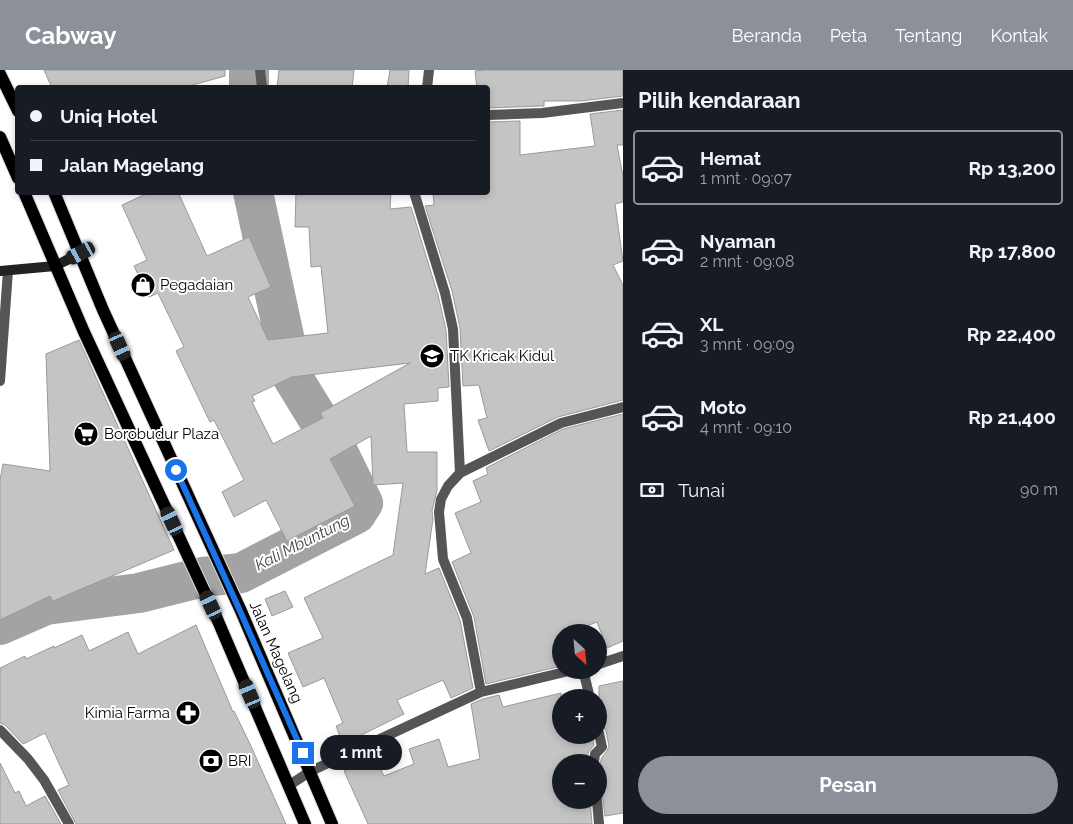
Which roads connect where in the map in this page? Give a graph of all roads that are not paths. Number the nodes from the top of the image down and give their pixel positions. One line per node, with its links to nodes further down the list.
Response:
1 (260, 70): 4 (street)
2 (429, 70): 5 (street)
3 (0, 74): 7 (main road)
4 (262, 85)
5 (427, 85)
6 (623, 103): 8 (street)
7 (15, 105)
8 (490, 115)
9 (0, 137): 10 (main road)
10 (15, 171)
11 (25, 195): 15 (main road)
12 (55, 195): 14 (main road, Jalan Magelang)
13 (415, 195): 19 (street)
14 (81, 253): 15 (main road); 27 (main road, Jalan Magelang)
15 (55, 266): 16 (main road); 28 (main road)
16 (4, 271): 17 (street)
17 (0, 381)
18 (623, 407): 19 (street)
19 (460, 473): 23 (street)
20 (623, 656): 21 (street)
21 (608, 661)
22 (552, 675): 23 (street)
23 (481, 692): 27 (street)
24 (0, 730): 30 (street)
25 (601, 744): 26 (street)
26 (595, 754)
27 (311, 771): 28 (street); 32 (main road, Jalan Magelang)
28 (288, 786): 31 (main road)
29 (598, 809): 33 (street)
30 (69, 824)
31 (305, 824)
32 (332, 824)
33 (599, 824)

